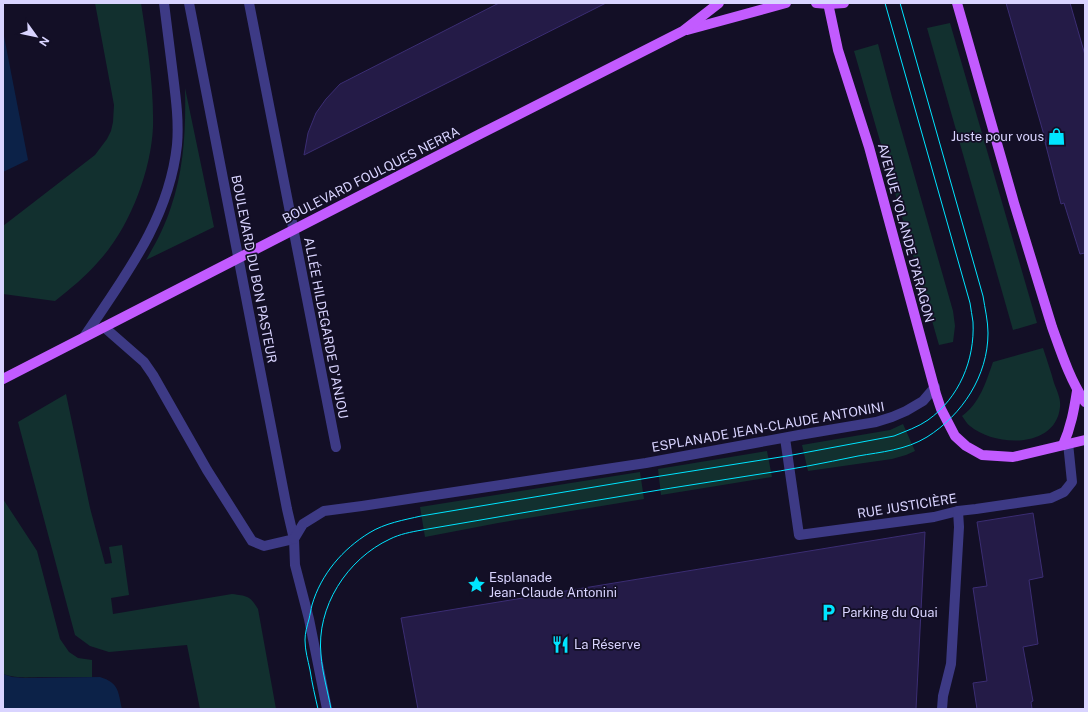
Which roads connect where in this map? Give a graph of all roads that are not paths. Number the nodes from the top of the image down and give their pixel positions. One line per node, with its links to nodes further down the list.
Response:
1 (164, 3): 12 (street)
2 (190, 3): 22 (street, BOULEVARD DU BON PASTEUR)
3 (249, 3): 20 (street, ALLÉE HILDEGARDE D'ANJOU)
4 (719, 3): 10 (main road, BOULEVARD FOULQUES NERRA)
5 (786, 3): 10 (main road, BOULEVARD FOULQUES NERRA)
6 (816, 3): 9 (main road)
7 (844, 3): 9 (main road)
8 (957, 3): 15 (main road)
9 (828, 4): 14 (main road, AVENUE YOLANDE D’ARAGON)
10 (683, 31): 11 (main road, BOULEVARD FOULQUES NERRA)
11 (104, 327): 12 (main road, BOULEVARD FOULQUES NERRA); 22 (street)
12 (84, 337): 13 (main road, BOULEVARD FOULQUES NERRA)
13 (3, 379)
14 (935, 387): 17 (street, ESPLANADE JEAN-CLAUDE ANTONINI); 19 (main road, AVENUE YOLANDE D’ARAGON)
15 (1077, 391): 16 (main road); 19 (main road)
16 (1085, 402)
17 (785, 438): 21 (street, RUE JUSTICIÈRE); 22 (street, ESPLANADE JEAN-CLAUDE ANTONINI)
18 (1085, 440): 19 (main road)
19 (1065, 444): 21 (street, RUE JUSTICIÈRE)
20 (336, 447)
21 (958, 511): 24 (street)
22 (294, 539): 23 (street, BOULEVARD DU BON PASTEUR)
23 (327, 709)
24 (942, 709)

